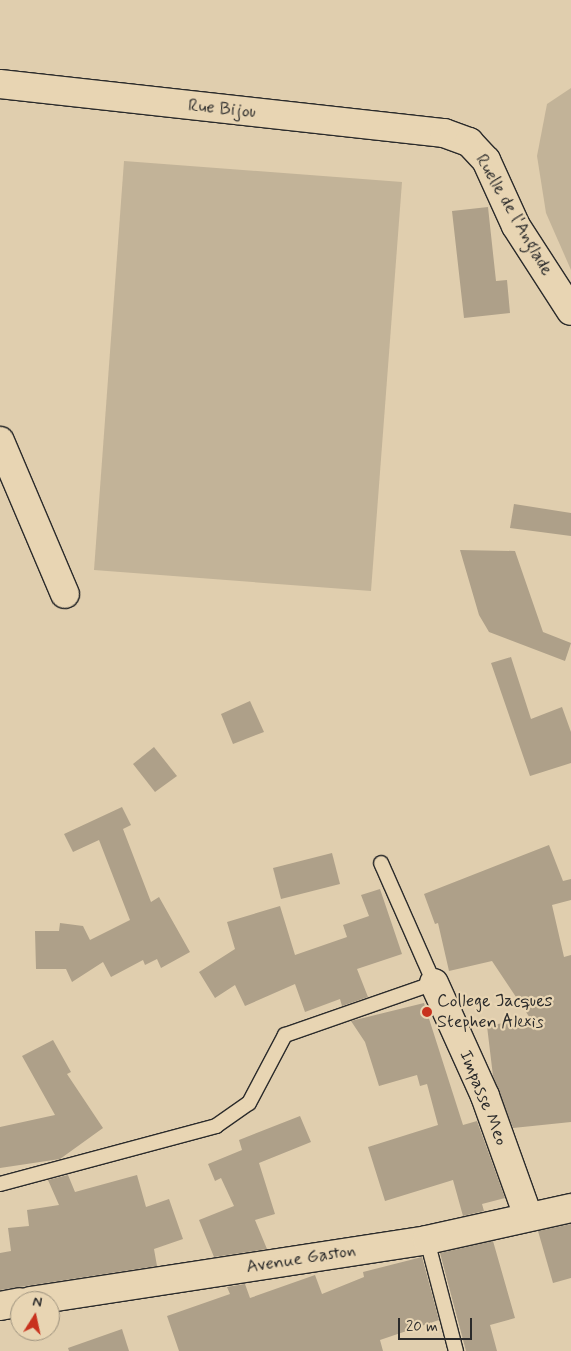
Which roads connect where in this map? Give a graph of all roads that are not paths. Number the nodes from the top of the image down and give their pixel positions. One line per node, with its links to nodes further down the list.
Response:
1 (0, 84): 2 (street, Rue Bijou)
2 (444, 133): 3 (street, Ruelle de l'Anglade)
3 (571, 311)
4 (0, 440): 5 (street)
5 (65, 594)
6 (380, 863): 7 (lane)
7 (434, 983): 8 (lane); 10 (street, Impasse Meo)
8 (0, 1184)
9 (571, 1208): 10 (street, Avenue Gaston)
10 (528, 1216): 11 (street, Avenue Gaston)
11 (427, 1240): 12 (street, Avenue Gaston); 13 (lane)
12 (60, 1296)
13 (456, 1351)

